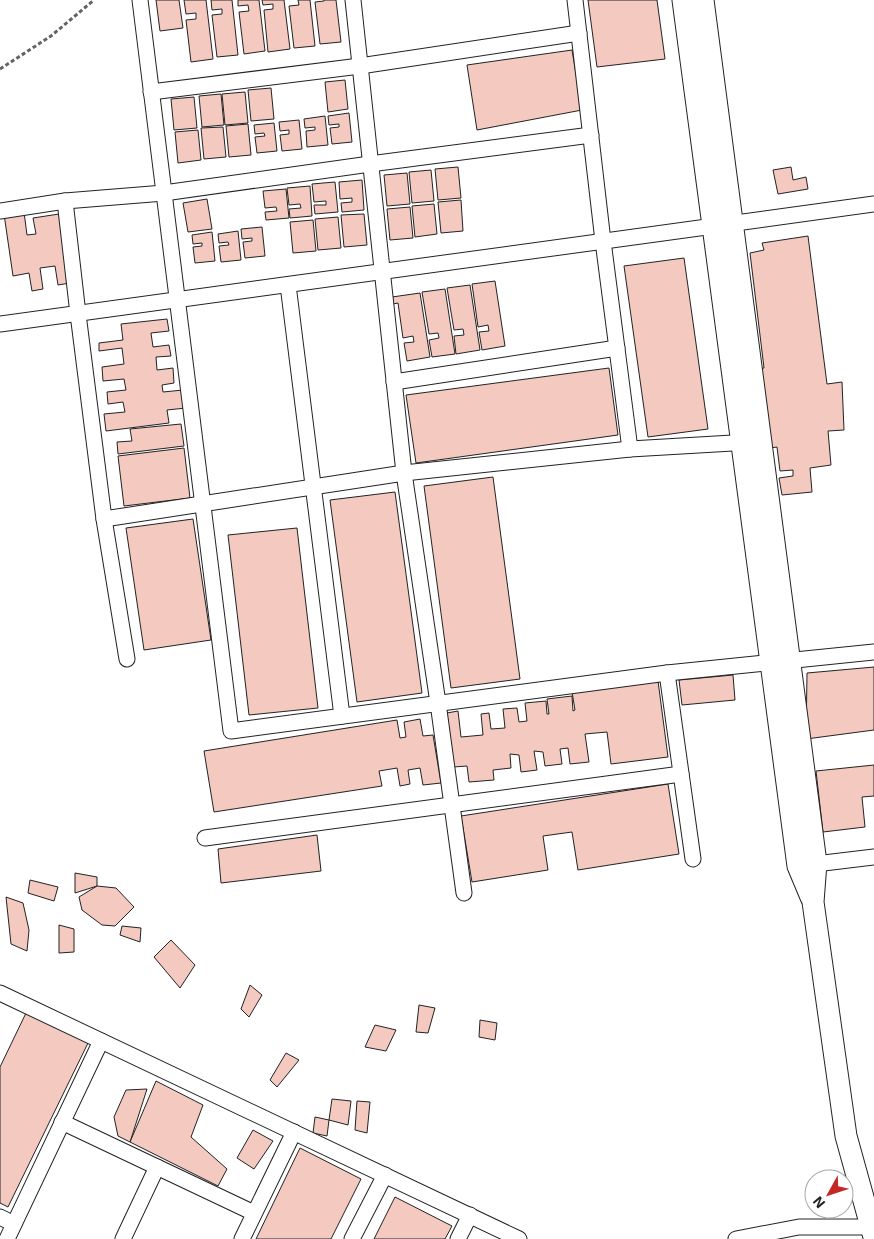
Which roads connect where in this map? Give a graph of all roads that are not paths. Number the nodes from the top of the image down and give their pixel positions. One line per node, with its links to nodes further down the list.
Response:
1 (140, 0): 8 (street)
2 (353, 0): 7 (street)
3 (575, 0): 6 (street)
4 (683, 0): 15 (street)
5 (703, 0): 15 (street)
6 (579, 33): 7 (street); 9 (street)
7 (360, 66): 8 (street); 10 (street)
8 (151, 92): 11 (street)
9 (590, 135): 10 (street); 16 (street)
10 (370, 164): 11 (street); 17 (street)
11 (164, 193): 12 (street); 19 (street)
12 (65, 201): 14 (street); 20 (street)
13 (874, 204): 15 (street)
14 (0, 211)
15 (723, 225): 16 (street); 24 (street)
16 (603, 241): 17 (street); 22 (street)
17 (382, 272): 18 (street); 23 (street)
18 (288, 285): 19 (street); 27 (street)
19 (177, 300): 20 (street); 28 (street)
20 (78, 314): 21 (street); 29 (street)
21 (0, 324)
22 (616, 348): 23 (street); 25 (street)
23 (394, 382): 26 (street)
24 (751, 441): 25 (street); 32 (street)
25 (630, 449): 26 (street)
26 (404, 474): 27 (street); 34 (street)
27 (313, 487): 28 (street); 35 (street)
28 (202, 504): 29 (street); 35 (street)
29 (104, 519): 31 (street)
30 (874, 652): 32 (street)
31 (127, 659)
32 (780, 662): 33 (street); 41 (street)
33 (667, 672): 34 (street); 36 (street)
34 (438, 703): 35 (street); 37 (street)
35 (342, 716)
36 (681, 774): 37 (street); 40 (street)
37 (452, 804): 38 (street); 42 (street)
38 (205, 838)
39 (874, 857): 41 (street)
40 (693, 859)
41 (807, 865): 53 (street)
42 (464, 893)
43 (0, 993): 44 (street)
44 (101, 1040): 45 (street); 46 (street)
45 (62, 1122): 47 (street); 52 (street)
46 (294, 1132): 48 (street); 49 (street)
47 (157, 1167): 49 (street); 55 (street)
48 (385, 1176): 50 (street); 57 (street)
49 (254, 1213): 56 (street)
50 (470, 1216): 58 (street); 59 (street)
51 (0, 1217): 52 (street)
52 (14, 1224): 54 (street)
53 (873, 1232): 60 (street)
54 (6, 1239)
55 (124, 1239)
56 (242, 1239)
57 (352, 1239)
58 (458, 1239)
59 (519, 1239)
60 (740, 1239)

